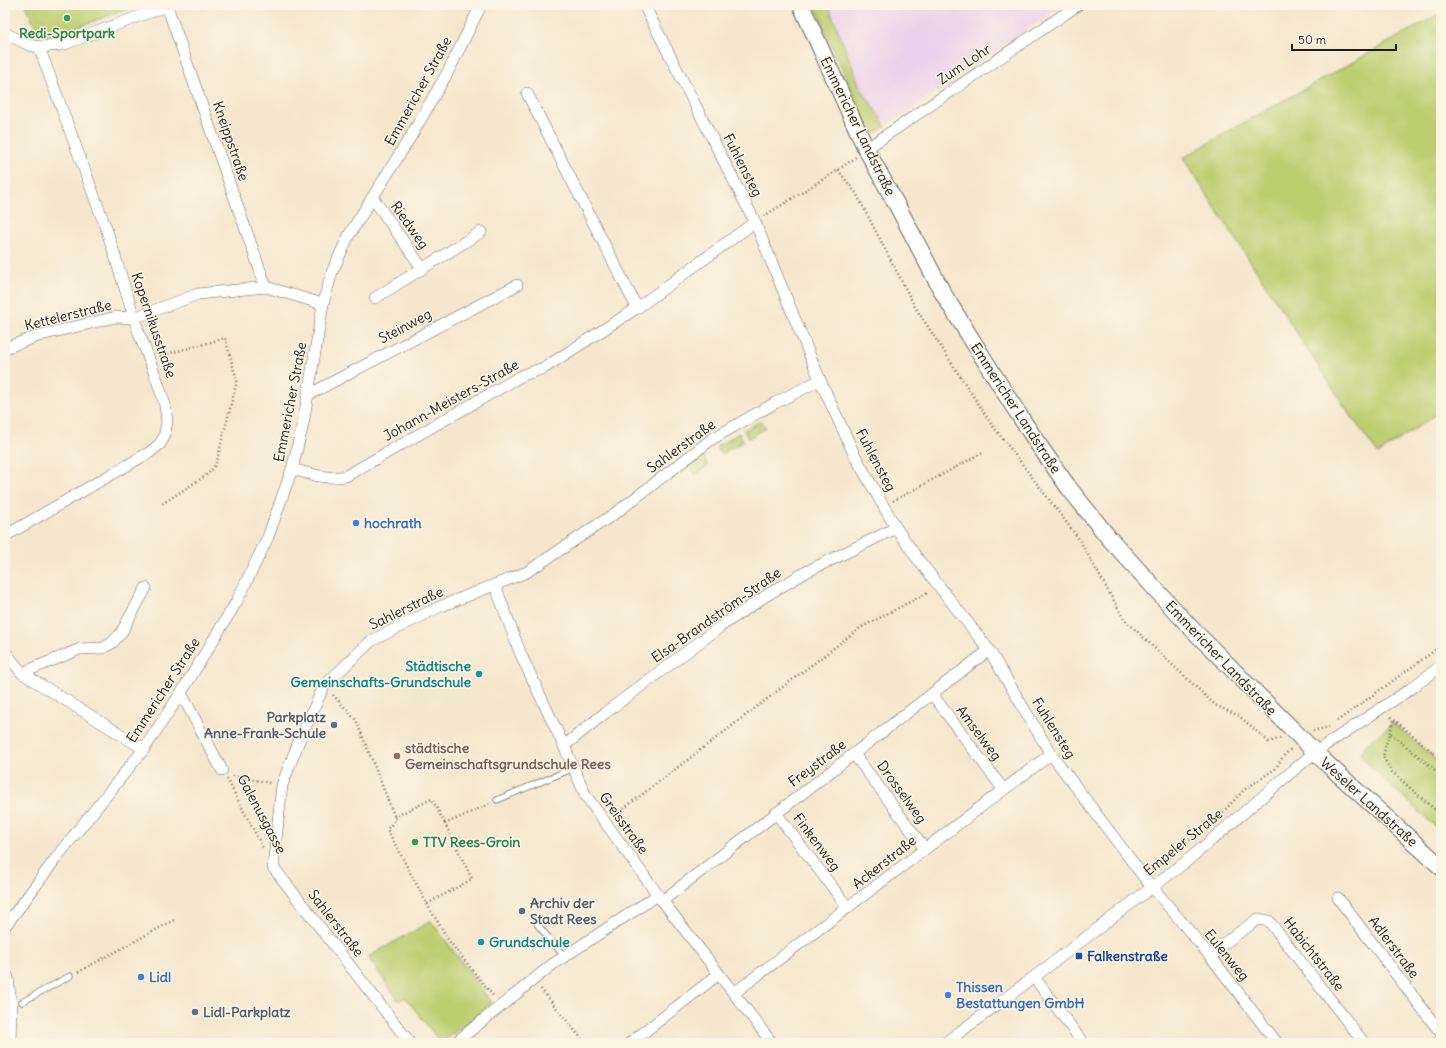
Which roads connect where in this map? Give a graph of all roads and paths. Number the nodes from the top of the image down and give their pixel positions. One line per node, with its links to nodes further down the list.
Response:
1 (168, 5): 7 (street); 16 (street, Kneippstraße)
2 (481, 5): 11 (street, Emmericher Straße)
3 (644, 5): 12 (street, Fuhlensteg)
4 (801, 5): 9 (main road, Emmericher Landstraße)
5 (1078, 5): 9 (street, Zum Lohr)
6 (5, 33): 7 (street)
7 (39, 47): 20 (street, Kopernikusstraße)
8 (527, 93): 19 (street)
9 (866, 149): 10 (path); 43 (main road, Emmericher Landstraße)
10 (838, 170): 12 (path); 43 (path)
11 (373, 198): 14 (street, Riedweg); 18 (street, Emmericher Straße)
12 (755, 222): 19 (street, Johann-Meisters-Straße); 23 (street, Fuhlensteg)
13 (481, 232): 14 (street, Riedweg)
14 (422, 268): 17 (street, Riedweg)
15 (517, 285): 24 (street, Steinweg)
16 (266, 287): 18 (street, Kettelerstraße); 20 (street, Kettelerstraße)
17 (375, 298)
18 (323, 304): 24 (street, Emmericher Straße)
19 (637, 308): 26 (street, Johann-Meisters-Straße)
20 (134, 318): 21 (street, Kettelerstraße); 22 (street, Kopernikusstraße)
21 (5, 348)
22 (149, 358): 27 (path); 30 (street, Kopernikusstraße)
23 (820, 380): 28 (street, Fuhlensteg); 31 (street, Sahlerstraße)
24 (308, 395): 26 (street, Emmericher Straße)
25 (982, 453): 28 (path)
26 (292, 469): 39 (street, Emmericher Straße)
27 (162, 504)
28 (883, 506): 29 (street, Fuhlensteg)
29 (896, 528): 32 (street, Fuhlensteg); 45 (street, Elsa-Brandström-Straße)
30 (5, 536)
31 (495, 585): 38 (street, Sahlerstraße); 45 (street, Greisstraße)
32 (940, 587): 34 (street, Fuhlensteg); 60 (path)
33 (146, 588): 37 (street)
34 (989, 650): 40 (street, Freystraße); 49 (street, Fuhlensteg)
35 (5, 652): 37 (street)
36 (1441, 666): 41 (street, Empeler Straße)
37 (22, 673): 46 (street)
38 (324, 686): 54 (street, Sahlerstraße); 59 (path)
39 (181, 693): 46 (street, Emmericher Straße); 52 (street, Galenusgasse)
40 (932, 694): 48 (street, Freystraße); 55 (street, Amselweg)
41 (1382, 708): 42 (path); 47 (street, Empeler Straße)
42 (1394, 719): 44 (path); 50 (path)
43 (1295, 733): 47 (main road, Emmericher Landstraße)
44 (1390, 733): 53 (path); 58 (path)
45 (564, 746): 51 (street, Greisstraße)
46 (144, 749): 72 (street, Emmericher Straße)
47 (1315, 752): 63 (main road, Weseler Landstraße); 65 (street, Empeler Straße)
48 (854, 754): 57 (street, Freystraße); 62 (street, Drosselweg)
49 (1051, 754): 55 (street, Ackerstraße); 65 (street, Fuhlensteg)
50 (1441, 759)
51 (574, 768): 56 (lane); 60 (street, Greisstraße)
52 (226, 773): 54 (path); 64 (path, Galenusgasse)
53 (1441, 775)
54 (282, 785): 64 (street, Sahlerstraße)
55 (1003, 789): 62 (street, Ackerstraße)
56 (497, 800): 61 (path)
57 (776, 813): 66 (street, Freystraße); 69 (street, Finkenweg)
58 (1441, 815)
59 (394, 817): 61 (path); 68 (path)
60 (605, 823): 66 (street, Greisstraße)
61 (445, 824): 68 (path)
62 (925, 849): 69 (street, Ackerstraße)
63 (1441, 867)
64 (273, 868): 86 (street, Sahlerstraße)
65 (1152, 887): 74 (street, Eulenweg); 78 (street, Empeler Straße)
66 (660, 898): 73 (street, Freystraße); 76 (street, Greisstraße)
67 (1338, 898): 83 (street, Adlerstraße)
68 (427, 904): 82 (path)
69 (848, 908): 80 (street, Ackerstraße)
70 (176, 919): 77 (path)
71 (537, 924): 73 (lane)
72 (5, 926)
73 (564, 956): 79 (street, Freystraße)
74 (1211, 957): 93 (street, Eulenweg); 94 (street, Habichtstraße)
75 (5, 973): 85 (street)
76 (719, 974): 80 (street, Greisstraße); 89 (street)
77 (70, 976): 81 (lane)
78 (1034, 977): 91 (street, Empeler Straße); 92 (street)
79 (534, 979): 82 (street, Freystraße); 88 (path)
80 (734, 993): 90 (street, Greisstraße)
81 (22, 1002)
82 (500, 1006): 87 (street, Freystraße)
83 (1441, 1033)
84 (1441, 1040): 95 (street)
85 (10, 1043)
86 (410, 1043)
87 (454, 1043)
88 (585, 1043)
89 (630, 1043)
90 (772, 1043)
91 (945, 1043)
92 (1083, 1043)
93 (1277, 1043)
94 (1364, 1043)
95 (1437, 1043)

